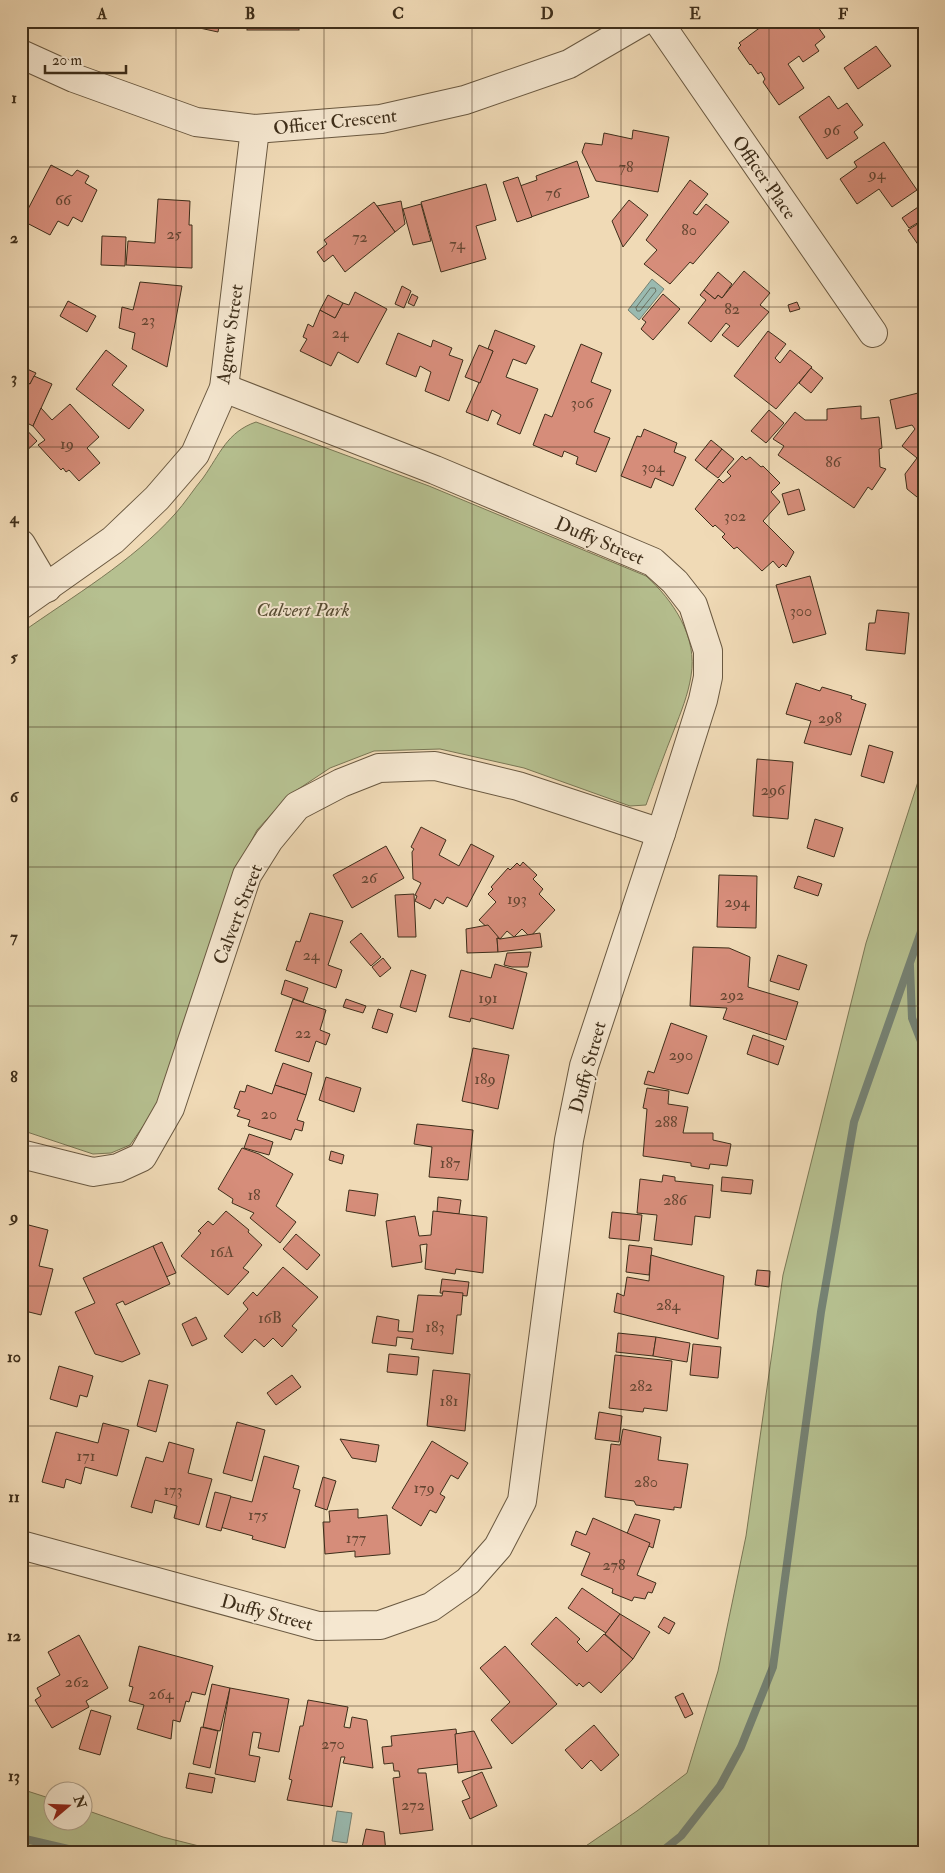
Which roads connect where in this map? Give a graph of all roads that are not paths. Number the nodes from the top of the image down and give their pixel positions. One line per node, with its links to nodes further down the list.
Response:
1 (643, 21): 4 (street, Officer Crescent)
2 (658, 21): 5 (street, Officer Place)
3 (21, 54): 4 (street, Officer Crescent)
4 (255, 129): 6 (street, Agnew Street)
5 (873, 333)
6 (224, 388): 8 (street, Agnew Street); 10 (street, Duffy Street)
7 (21, 544): 8 (street)
8 (47, 588): 9 (street, Agnew Street)
9 (21, 605)
10 (661, 833): 11 (street, Calvert Street); 12 (street, Duffy Street)
11 (21, 1154)
12 (21, 1545)

